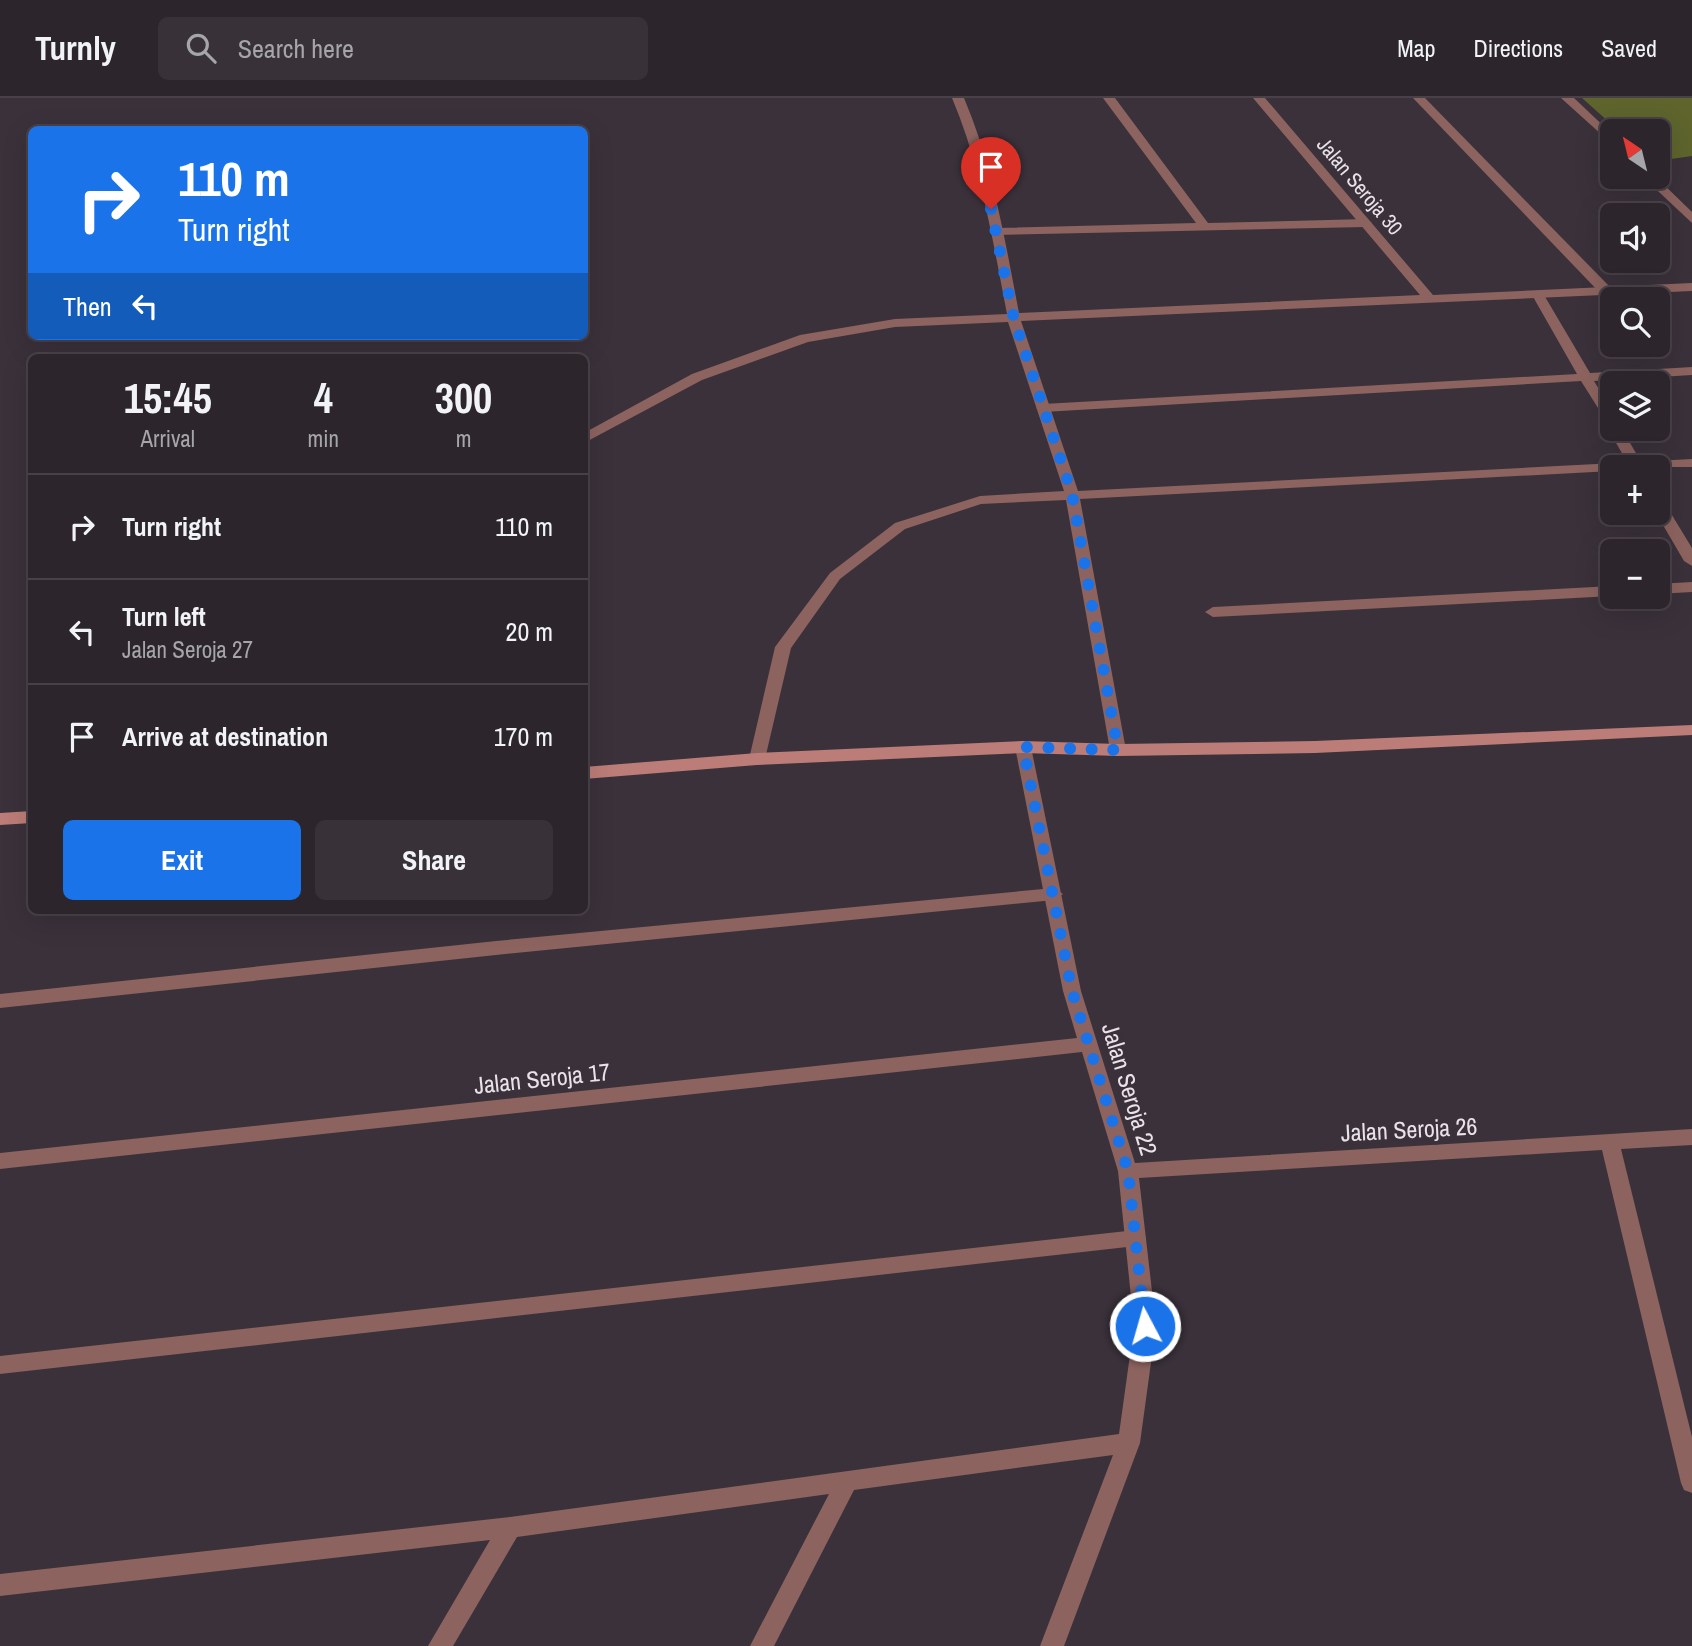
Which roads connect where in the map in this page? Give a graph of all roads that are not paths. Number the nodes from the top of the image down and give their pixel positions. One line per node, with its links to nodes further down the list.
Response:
1 (958, 98): 11 (street)
2 (1109, 98): 10 (street)
3 (1259, 98): 9 (street, Jalan Seroja 30)
4 (1419, 98): 12 (street)
5 (1567, 98): 6 (street)
6 (1600, 130)
7 (1661, 189): 8 (street)
8 (1692, 219)
9 (1366, 223): 10 (street); 17 (street, Jalan Seroja 30)
10 (1203, 225): 11 (street)
11 (997, 232): 18 (street)
12 (1602, 287)
13 (1692, 287): 14 (street)
14 (1670, 288)
15 (1600, 291): 16 (street)
16 (1538, 295): 17 (street); 20 (street)
17 (1431, 300): 18 (street)
18 (1014, 319): 22 (street); 23 (street)
19 (1692, 371): 20 (street)
20 (1584, 375): 21 (street); 22 (street)
21 (1600, 402)
22 (1043, 408): 27 (street)
23 (588, 437)
24 (1692, 463): 25 (street)
25 (1670, 464)
26 (1600, 468): 27 (street)
27 (1072, 494): 36 (street); 37 (street)
28 (1670, 524): 29 (street)
29 (1692, 561)
30 (1692, 587): 31 (street)
31 (1670, 588)
32 (1600, 592): 33 (street)
33 (1213, 612)
34 (1692, 730): 36 (street)
35 (1023, 747): 36 (street); 37 (street); 41 (street, Jalan Seroja 22)
36 (1118, 750)
37 (758, 759): 38 (street)
38 (588, 773)
39 (28, 817): 40 (street)
40 (0, 819)
41 (1054, 894): 42 (street); 43 (street, Jalan Seroja 22)
42 (0, 1001)
43 (1089, 1044): 46 (street, Jalan Seroja 17); 47 (street, Jalan Seroja 22)
44 (1692, 1137): 45 (street, Jalan Seroja 26)
45 (1611, 1143): 47 (street, Jalan Seroja 26); 52 (street)
46 (0, 1161)
47 (1128, 1171): 48 (street, Jalan Seroja 22)
48 (1136, 1238): 49 (street); 50 (street, Jalan Seroja 22)
49 (0, 1364)
50 (1129, 1443): 51 (street); 57 (street, Jalan Seroja 22)
51 (847, 1481): 53 (street); 56 (street)
52 (1692, 1483)
53 (510, 1527): 54 (street); 55 (street)
54 (0, 1584)
55 (440, 1646)
56 (762, 1646)
57 (1052, 1646)

